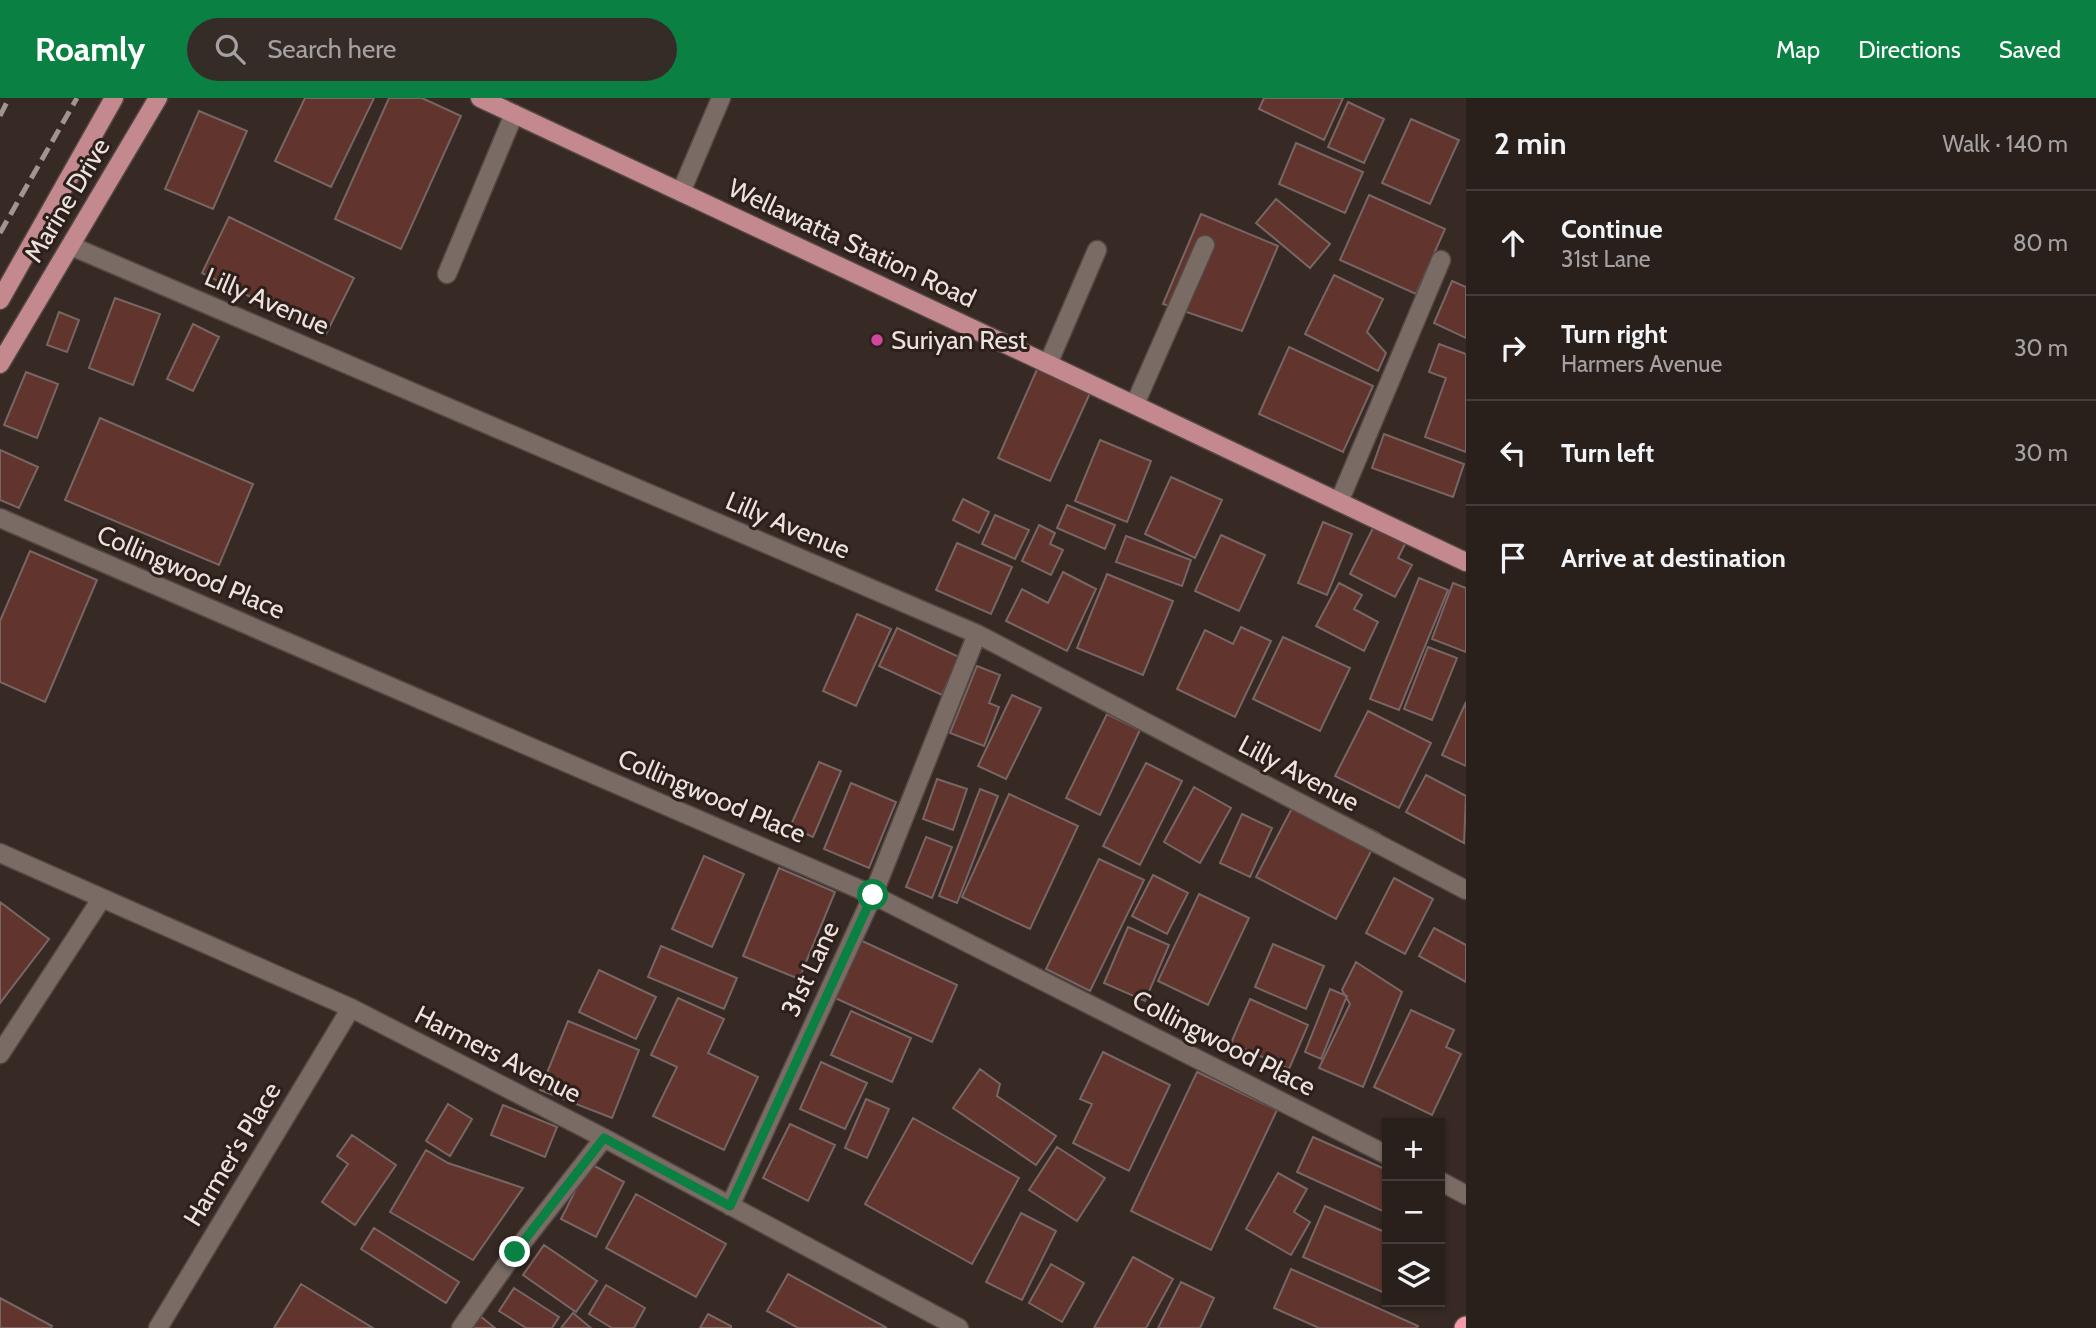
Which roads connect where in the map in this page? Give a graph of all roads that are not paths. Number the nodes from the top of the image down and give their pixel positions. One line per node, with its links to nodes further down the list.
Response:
1 (114, 98): 12 (main road, Marine Drive)
2 (158, 98): 8 (main road, Marine Drive)
3 (480, 98): 5 (main road, Wellawatta Station Road)
4 (721, 98): 6 (street)
5 (513, 114): 6 (main road, Wellawatta Station Road); 11 (street)
6 (681, 192): 13 (main road, Wellawatta Station Road)
7 (1205, 245): 15 (street)
8 (71, 246): 14 (main road, Marine Drive); 19 (street, Lilly Avenue)
9 (1097, 250): 13 (street)
10 (1441, 260): 16 (street)
11 (447, 274)
12 (0, 300)
13 (1048, 363): 15 (main road, Wellawatta Station Road)
14 (0, 364)
15 (1135, 404): 16 (main road, Wellawatta Station Road)
16 (1339, 502): 18 (main road, Wellawatta Station Road)
17 (0, 518): 22 (street, Collingwood Place)
18 (1466, 562)
19 (976, 635): 21 (street, Lilly Avenue); 22 (street, 31st Lane)
20 (0, 853): 23 (street, Harmers Avenue)
21 (1466, 890)
22 (873, 895): 27 (street, Collingwood Place); 30 (street, 31st Lane)
23 (103, 898): 24 (street, Harmers Avenue); 25 (street)
24 (351, 1008): 26 (street, Harmers Avenue); 31 (street, Harmer's Place)
25 (0, 1054)
26 (604, 1138): 30 (street, Harmers Avenue); 32 (street)
27 (1382, 1152)
28 (1445, 1184): 29 (street)
29 (1466, 1195)
30 (730, 1206): 33 (street, Harmers Avenue)
31 (158, 1328)
32 (461, 1328)
33 (959, 1328)

